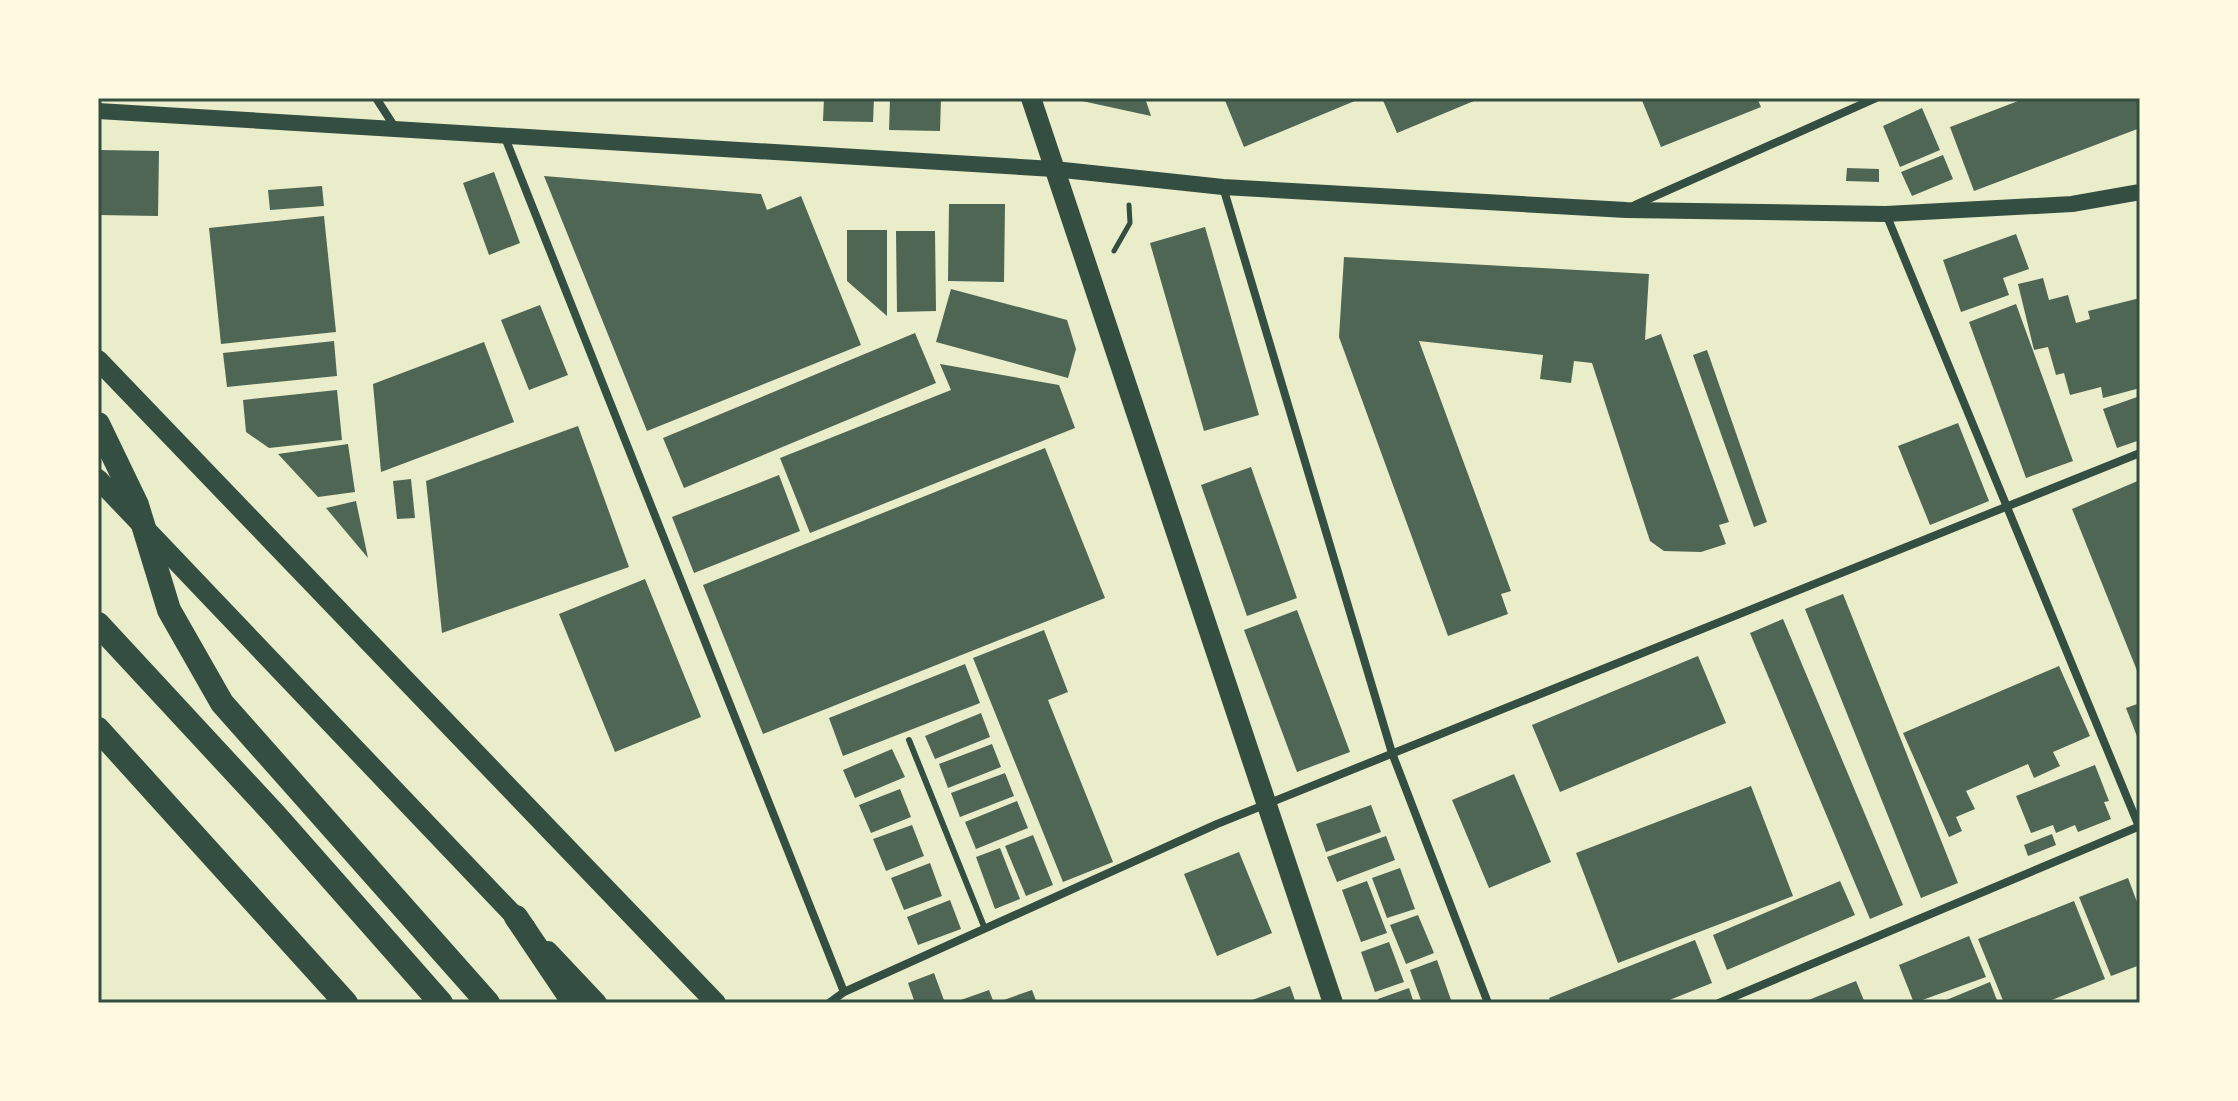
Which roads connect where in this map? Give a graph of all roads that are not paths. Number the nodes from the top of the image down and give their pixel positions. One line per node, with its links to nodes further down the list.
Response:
1 (376, 98): 6 (street)
2 (1031, 98): 8 (main road)
3 (1876, 98): 4 (street)
4 (1865, 100): 11 (street)
5 (98, 111): 6 (main road)
6 (396, 130): 7 (main road)
7 (503, 134): 8 (main road); 26 (street)
8 (1054, 169): 9 (main road); 22 (main road)
9 (1223, 187): 11 (main road); 21 (street)
10 (2140, 192): 12 (main road)
11 (1626, 210): 12 (main road)
12 (1886, 214): 17 (street)
13 (98, 360): 32 (main road)
14 (98, 424): 29 (highway)
15 (2140, 453): 17 (street)
16 (98, 479): 24 (main road)
17 (2006, 508): 21 (street); 23 (street)
18 (98, 624): 28 (highway)
19 (98, 729): 27 (highway)
20 (909, 740): 25 (lane)
21 (1392, 753): 22 (street); 35 (street)
22 (1266, 804): 25 (street); 34 (main road)
23 (2140, 827): 36 (street)
24 (516, 917): 30 (highway); 31 (main road)
25 (985, 929): 26 (street)
26 (844, 992): 33 (street)
27 (346, 1003)
28 (441, 1003)
29 (488, 1003)
30 (574, 1003)
31 (597, 1003)
32 (716, 1003)
33 (829, 1003)
34 (1333, 1003)
35 (1488, 1003)
36 (1719, 1003)

